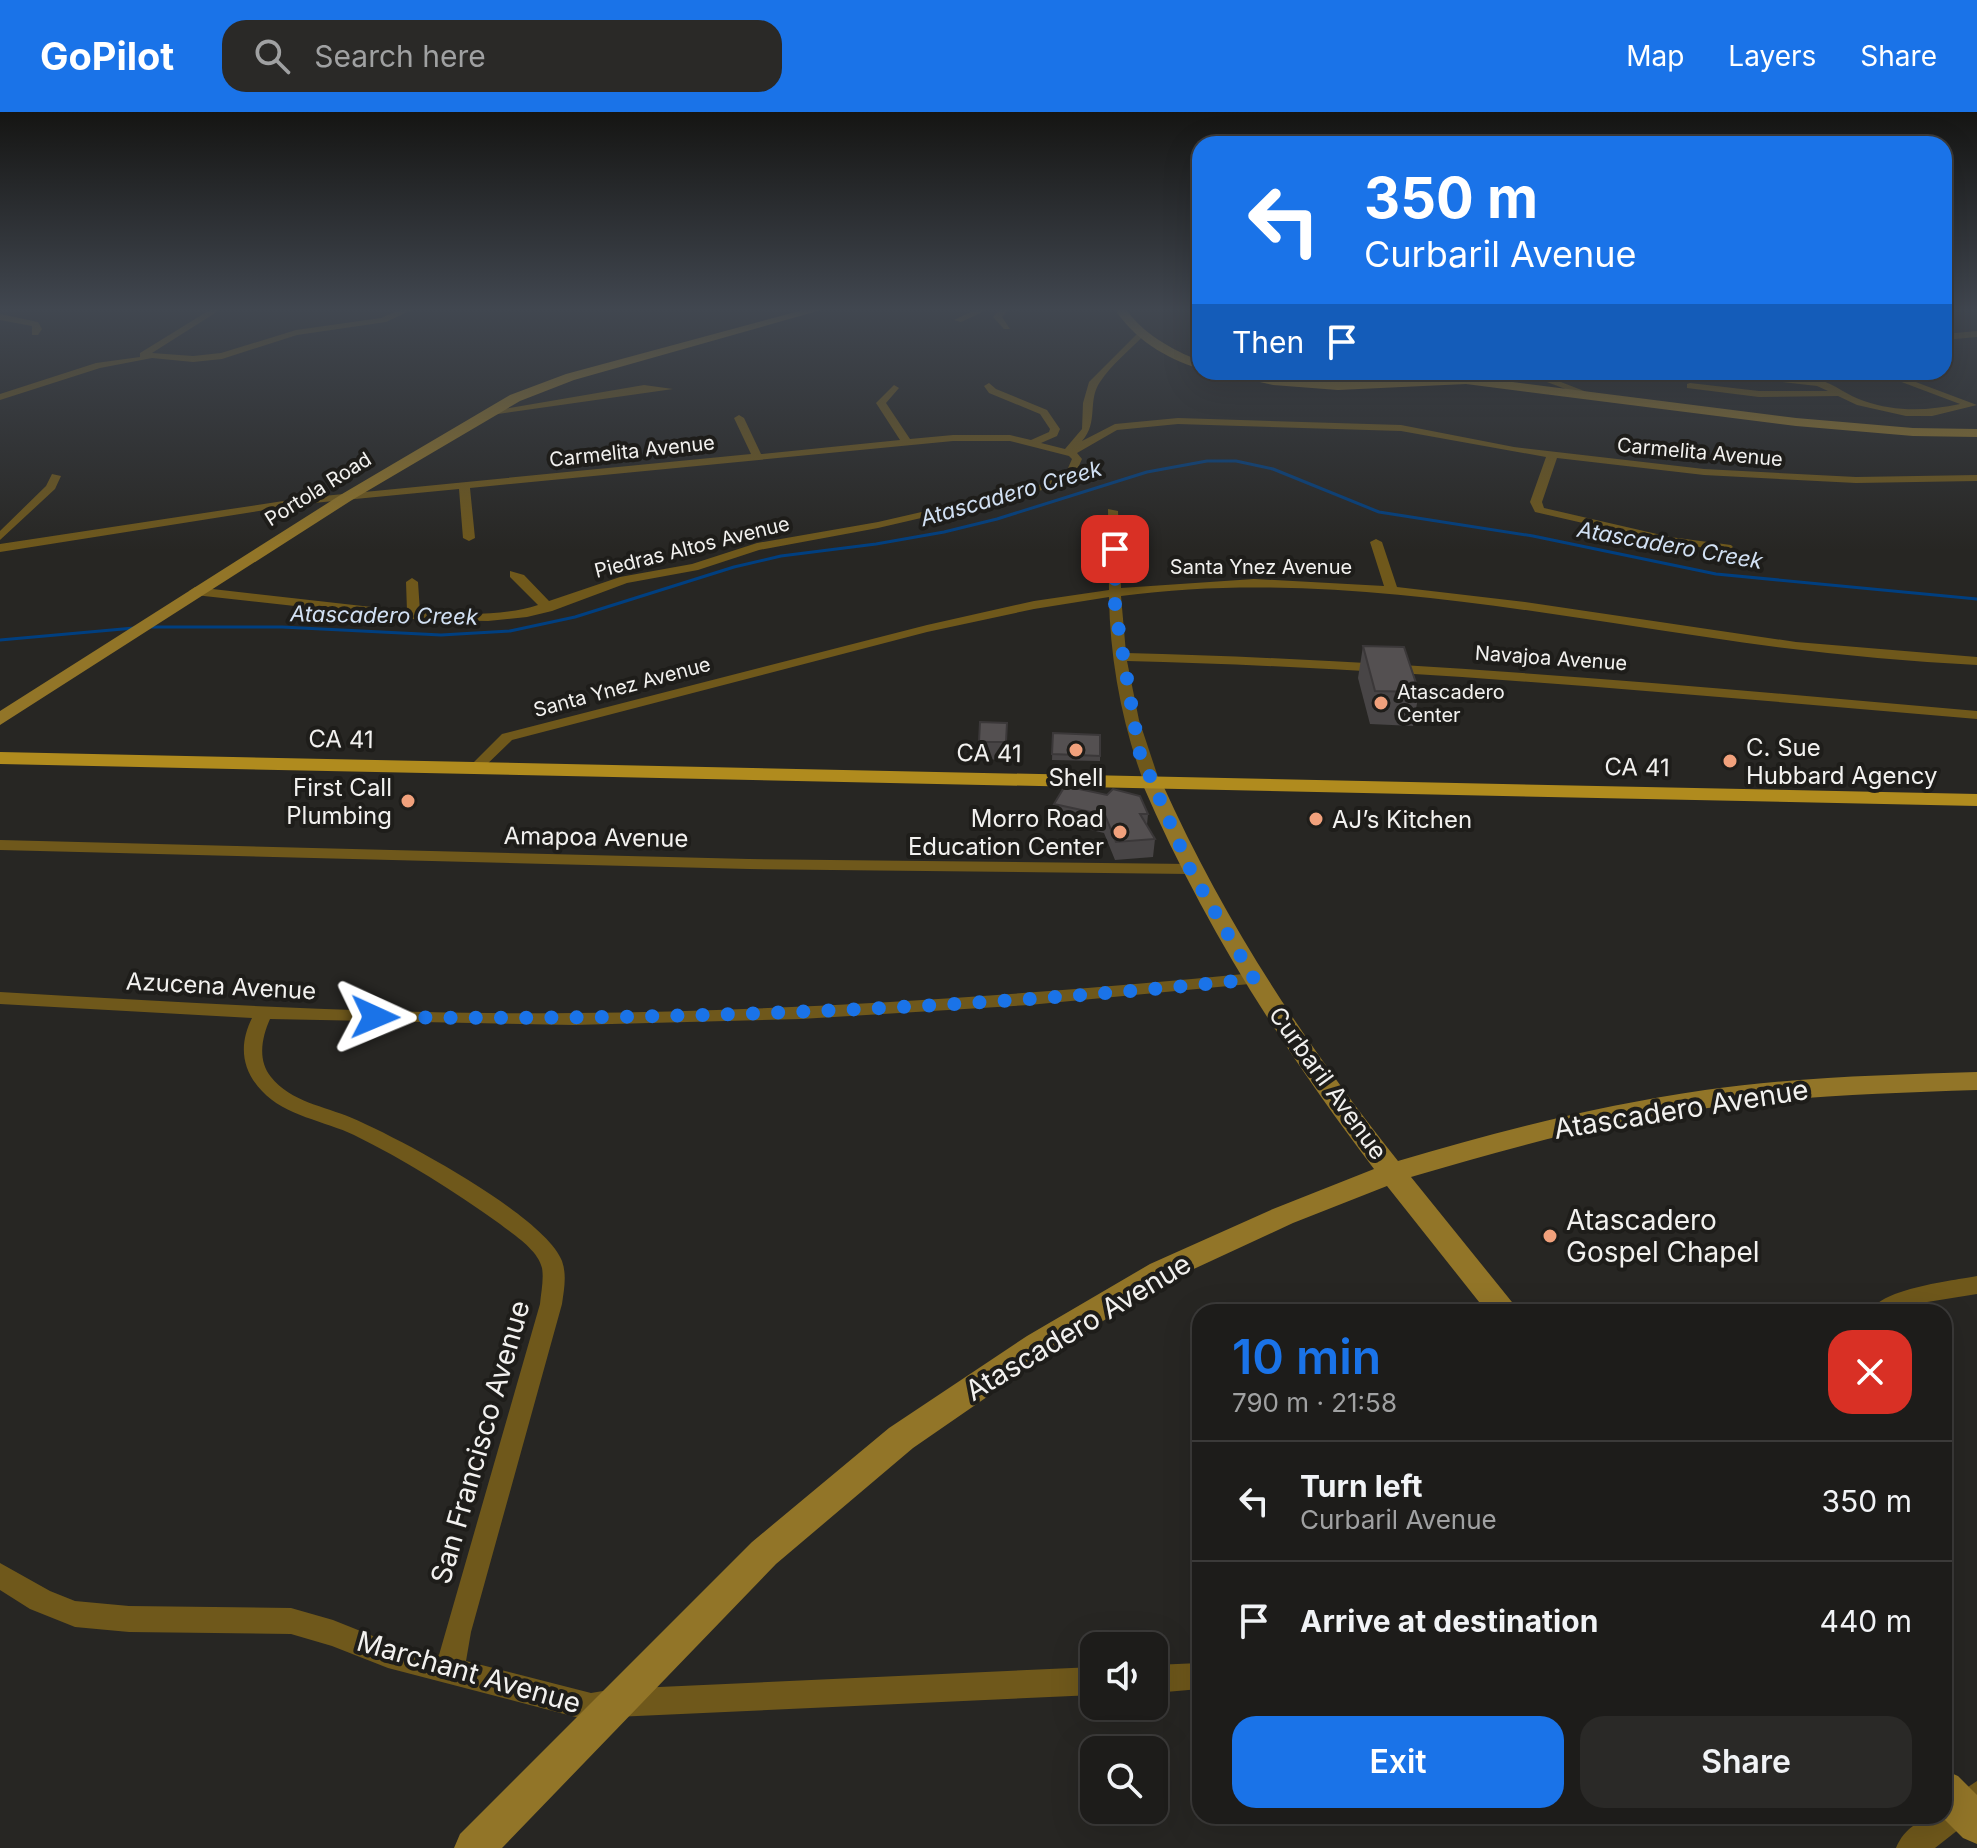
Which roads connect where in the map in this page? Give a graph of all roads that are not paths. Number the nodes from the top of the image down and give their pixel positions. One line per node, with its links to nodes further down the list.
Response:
1 (25, 389): 14 (street)
2 (540, 389): 16 (street, Portola Road)
3 (638, 389): 16 (street)
4 (893, 389): 20 (street)
5 (991, 389): 19 (street)
6 (1092, 389): 21 (street)
7 (1537, 389): 13 (street)
8 (1573, 389): 13 (street)
9 (1716, 389): 12 (street)
10 (1832, 389): 12 (street)
11 (1927, 389): 15 (street)
12 (1842, 394): 15 (street)
13 (1592, 396): 18 (street)
14 (0, 397)
15 (1974, 406)
16 (491, 412): 27 (street, Portola Road)
17 (739, 418): 23 (street)
18 (1977, 433)
19 (1035, 442): 20 (street, Carmelita Avenue); 21 (street, Carmelita Avenue)
20 (907, 443): 23 (street, Carmelita Avenue)
21 (1069, 453): 22 (street, Carmelita Avenue); 39 (street, Piedras Altos Avenue)
22 (1552, 456): 25 (street, Carmelita Avenue); 32 (street)
23 (757, 457): 26 (street, Carmelita Avenue)
24 (56, 476): 29 (street)
25 (1977, 478)
26 (464, 485): 27 (street, Carmelita Avenue); 30 (street)
27 (347, 497): 33 (street, Carmelita Avenue); 37 (street, Portola Road)
28 (1112, 511): 38 (street, Curbaril Avenue)
29 (0, 537)
30 (469, 538)
31 (1376, 542): 36 (street)
32 (1727, 547)
33 (0, 548)
34 (514, 574): 39 (street)
35 (412, 582): 40 (street)
36 (1391, 589): 38 (street, Santa Ynez Avenue); 42 (street, Santa Ynez Avenue)
37 (195, 591): 40 (street, Piedras Altos Avenue); 44 (street, Portola Road)
38 (1115, 592): 41 (street, Curbaril Avenue); 46 (street, Santa Ynez Avenue)
39 (548, 608): 40 (street, Piedras Altos Avenue)
40 (414, 615)
41 (1121, 657): 43 (street, Navajoa Avenue); 47 (street, Curbaril Avenue)
42 (1977, 661)
43 (1977, 715)
44 (0, 719)
45 (0, 758): 46 (main road, CA 41 / CA 41)
46 (475, 768): 47 (main road, CA 41 / CA 41)
47 (1152, 783): 48 (main road, CA 41 / CA 41); 50 (street, Curbaril Avenue)
48 (1977, 800)
49 (0, 845): 50 (street, Amapoa Avenue)
50 (1190, 869): 51 (street, Curbaril Avenue)
51 (1254, 979): 53 (street, Azucena Avenue); 55 (street, Curbaril Avenue)
52 (0, 998): 53 (street, Azucena Avenue)
53 (265, 1012): 60 (street, San Francisco Avenue)
54 (1977, 1081): 55 (street, Atascadero Avenue)
55 (1393, 1172): 57 (street, Curbaril Avenue); 64 (street, Atascadero Avenue)
56 (1977, 1285): 58 (street)
57 (1499, 1304)
58 (1898, 1304)
59 (0, 1575): 60 (street, Marchant Avenue)
60 (450, 1671): 64 (street, Marchant Avenue)
61 (1192, 1677): 62 (street)
62 (1168, 1678)
63 (1080, 1682): 64 (street, Marchant Avenue)
64 (615, 1703): 66 (street, Atascadero Avenue)
65 (1940, 1824): 67 (street)
66 (474, 1848)
67 (1911, 1848)

